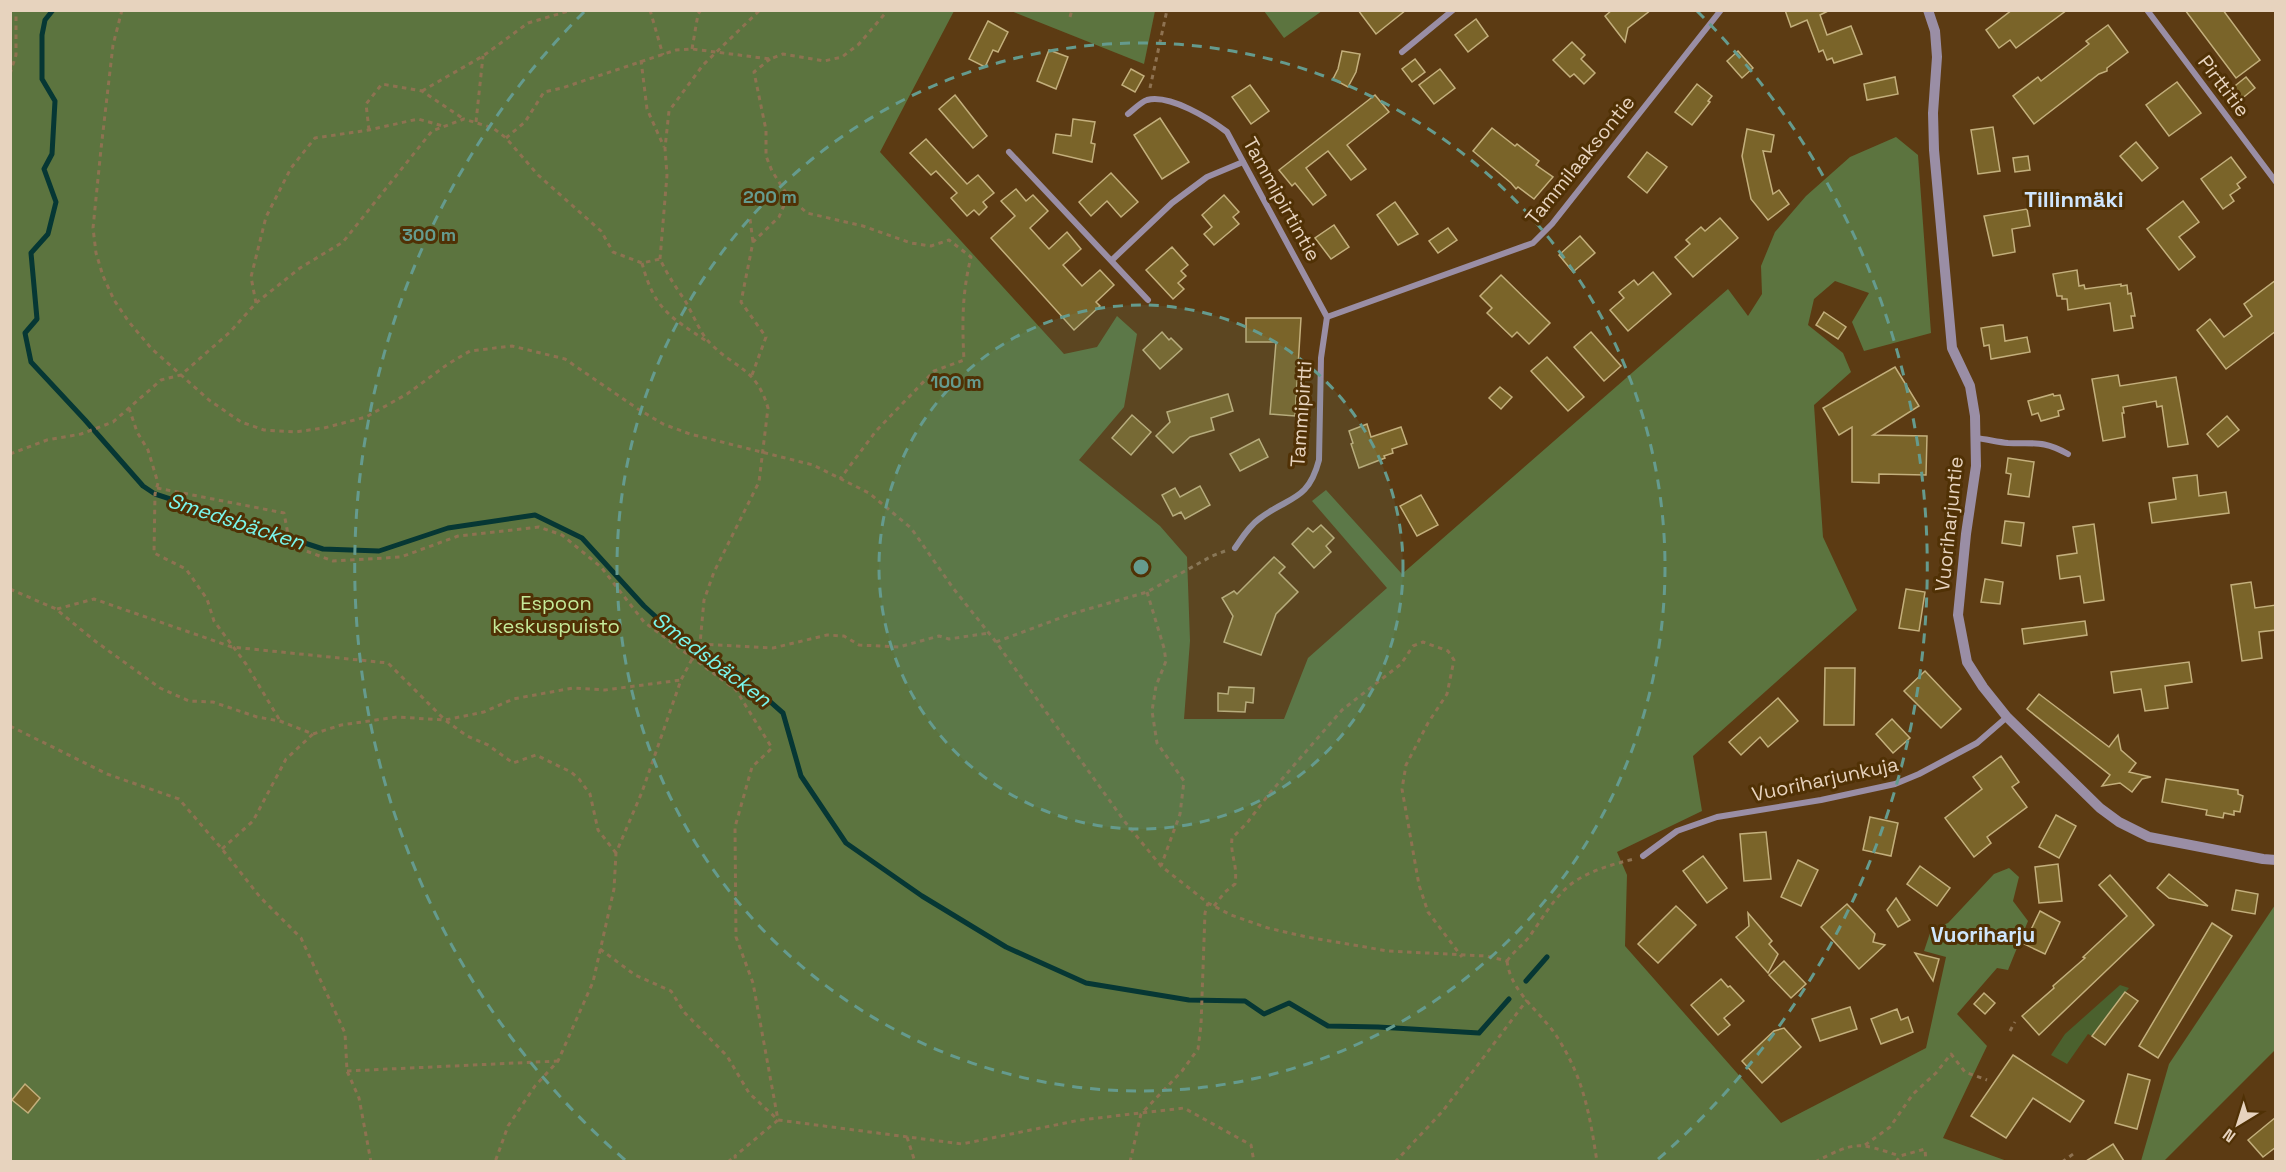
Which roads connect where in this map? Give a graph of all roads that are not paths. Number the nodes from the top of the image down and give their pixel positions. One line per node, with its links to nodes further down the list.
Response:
1 (1454, 10): 5 (street)
2 (1721, 10): 12 (street, Tammilaaksontie)
3 (1928, 10): 13 (street, Vuoriharjuntie)
4 (2147, 10): 9 (street, Pirttitie)
5 (1402, 52)
6 (1128, 114): 8 (street, Tammipirtintie)
7 (1009, 152): 10 (street)
8 (1243, 162): 10 (street); 12 (street, Tammipirtintie)
9 (2276, 182)
10 (1112, 260): 11 (street)
11 (1148, 300)
12 (1327, 317): 15 (street, Tammipirtti)
13 (1975, 438): 14 (street); 16 (street, Vuoriharjuntie)
14 (2068, 454)
15 (1235, 548)
16 (2007, 717): 17 (street, Vuoriharjunkuja); 18 (street, Vuoriharjuntie)
17 (1643, 856)
18 (2276, 860)

